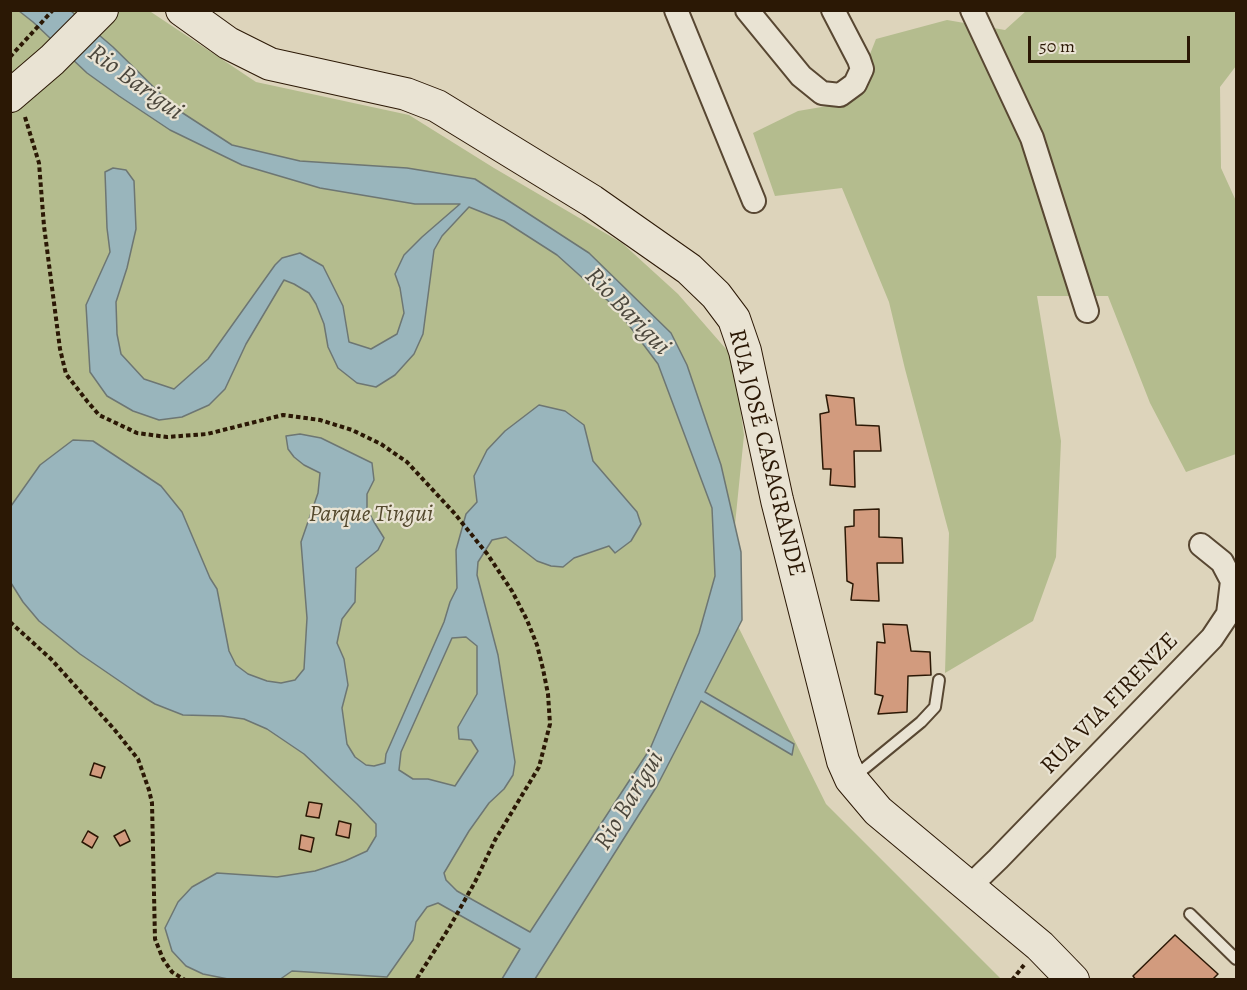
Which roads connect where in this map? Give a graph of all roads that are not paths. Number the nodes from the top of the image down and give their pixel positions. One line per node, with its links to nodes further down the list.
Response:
1 (182, 10): 12 (street, RUA JOSÉ CASAGRANDE)
2 (676, 10): 8 (street)
3 (747, 10): 4 (street)
4 (833, 10)
5 (972, 10): 9 (street)
6 (98, 14): 7 (street)
7 (14, 93)
8 (754, 201)
9 (1087, 311)
10 (1201, 545): 13 (street, RUA VIA FIRENZE)
11 (939, 680): 12 (lane)
12 (851, 779): 13 (street, RUA JOSÉ CASAGRANDE)
13 (969, 887): 16 (street, RUA JOSÉ CASAGRANDE)
14 (1190, 915): 15 (lane)
15 (1236, 960)
16 (1073, 980)

